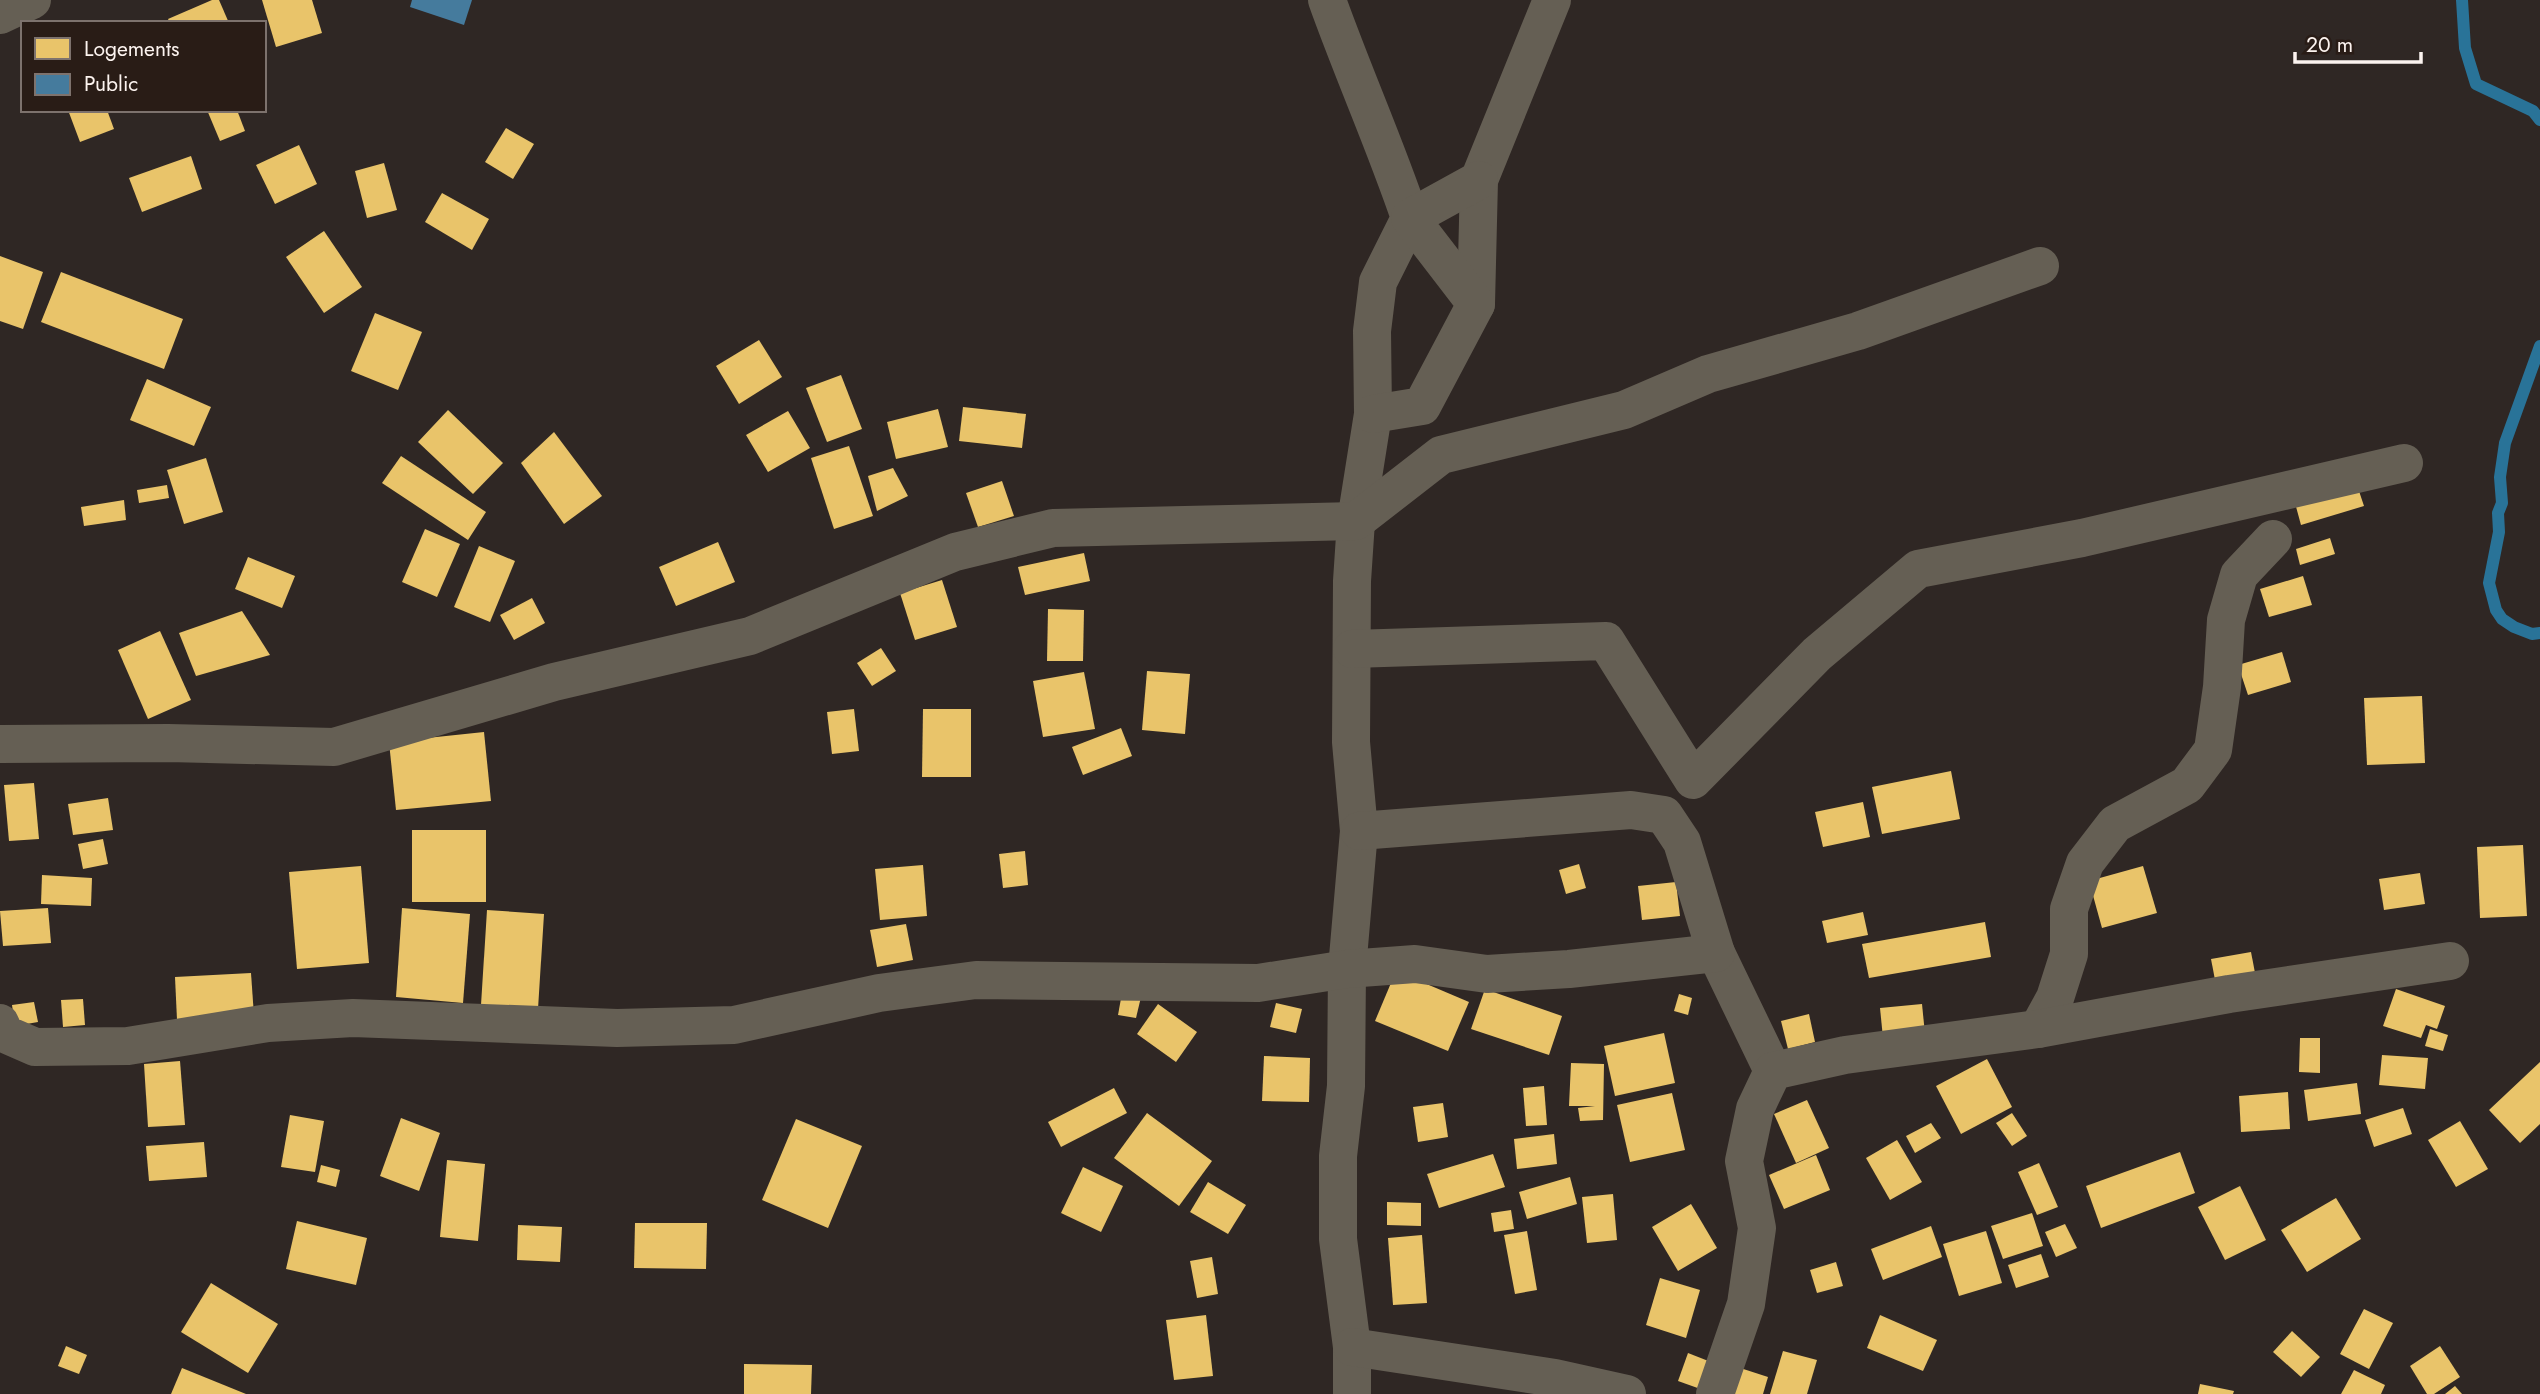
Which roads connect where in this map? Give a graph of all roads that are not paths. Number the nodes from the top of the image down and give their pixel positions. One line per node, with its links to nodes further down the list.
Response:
1 (32, 0): 4 (street)
2 (1327, 0): 6 (street)
3 (1552, 0): 5 (street)
4 (0, 15)
5 (1479, 180): 6 (street); 8 (street)
6 (1410, 218): 8 (street); 9 (street)
7 (2040, 266): 11 (street)
8 (1476, 304): 9 (street)
9 (1373, 414): 11 (street)
10 (2404, 463): 13 (street)
11 (1356, 521): 13 (street); 14 (street)
12 (2273, 539): 17 (street)
13 (1352, 649): 15 (street)
14 (0, 744)
15 (1359, 831): 16 (street); 19 (street)
16 (1716, 953): 19 (street); 23 (street)
17 (2069, 954): 20 (street); 22 (street)
18 (2450, 961): 20 (street)
19 (1347, 969): 21 (street); 24 (street)
20 (2100, 1017): 22 (street)
21 (0, 1023)
22 (2038, 1030): 23 (street)
23 (1773, 1071): 27 (street)
24 (1352, 1347): 25 (street); 26 (street)
25 (1352, 1394)
26 (1628, 1394)
27 (1715, 1394)

